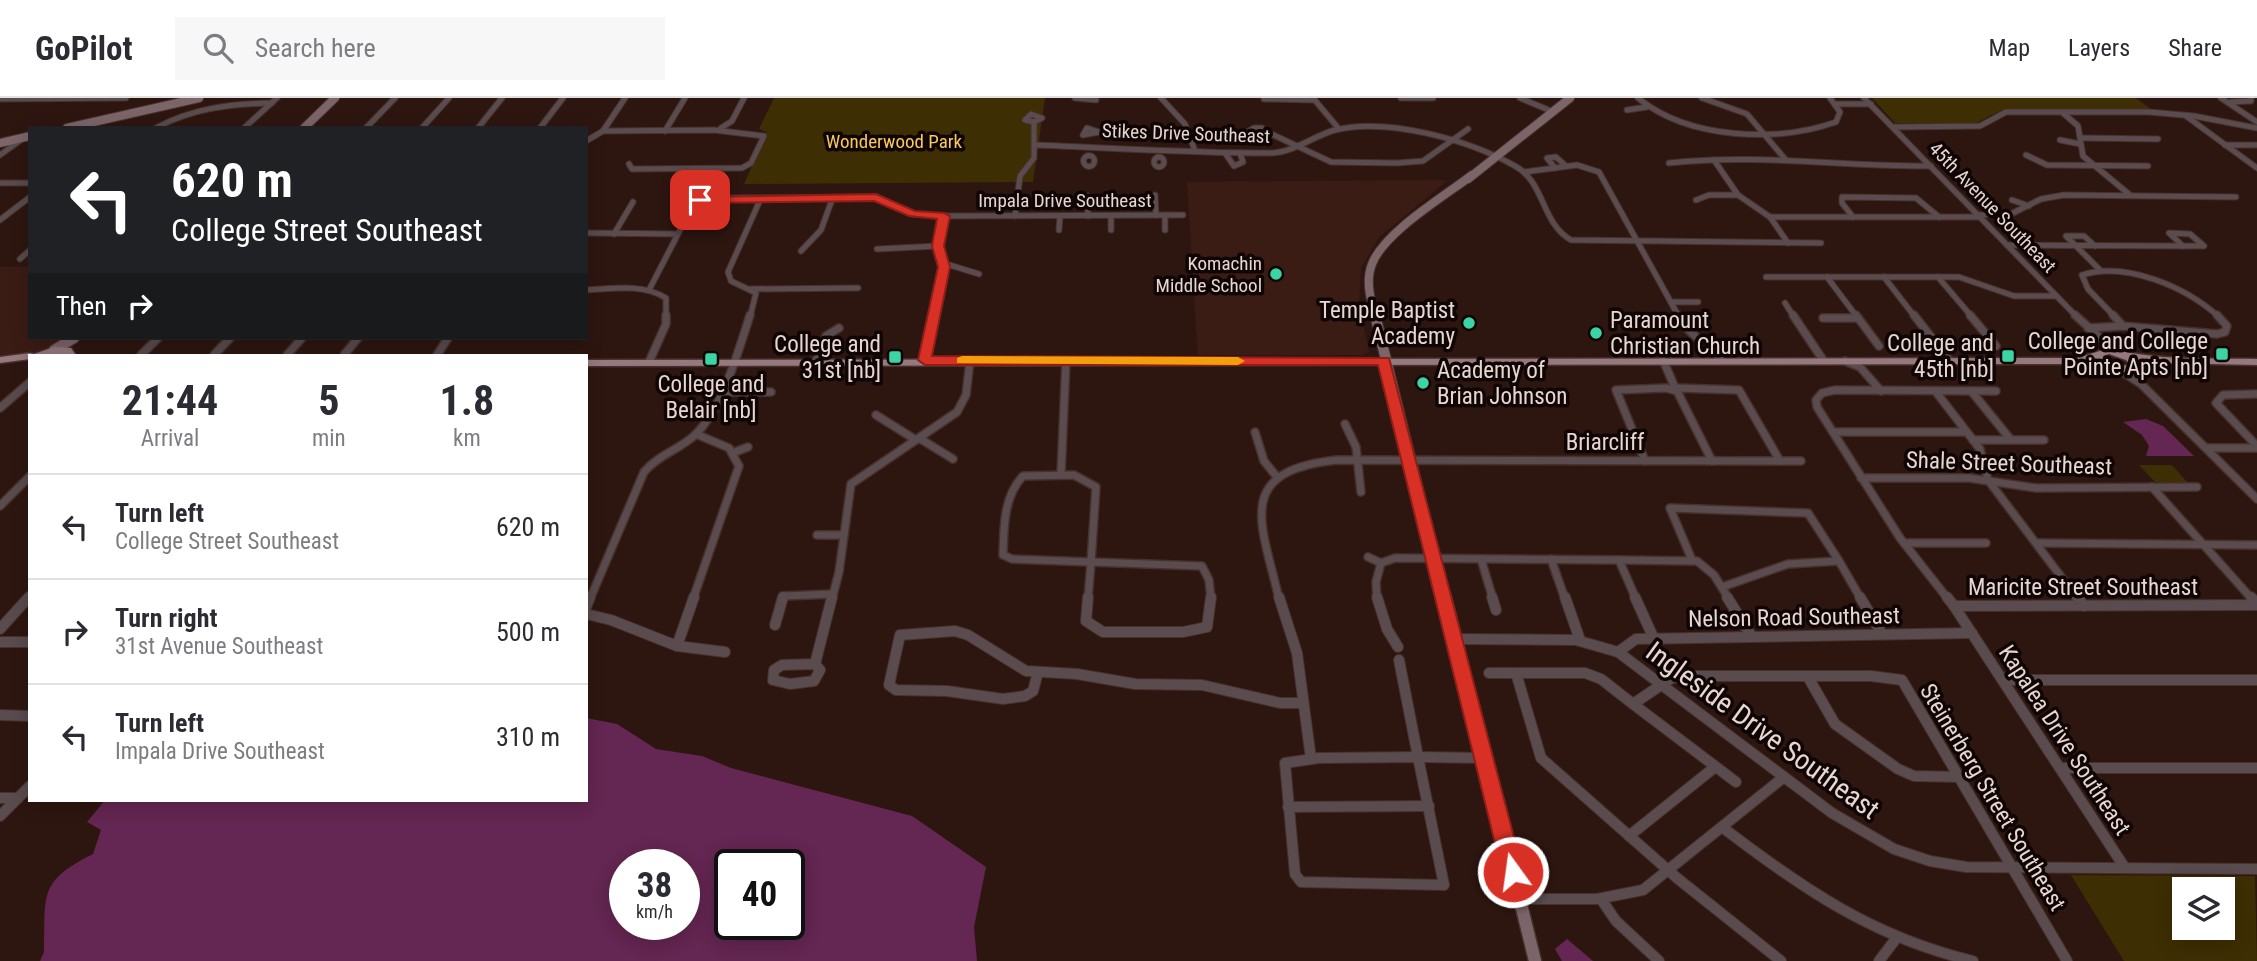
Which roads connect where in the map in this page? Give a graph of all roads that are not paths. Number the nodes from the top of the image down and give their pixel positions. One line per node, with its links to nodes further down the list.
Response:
1 (127, 98): 23 (street); 34 (street)
2 (199, 98): 34 (street)
3 (277, 98): 30 (street)
4 (334, 98): 44 (street)
5 (395, 98): 45 (street)
6 (449, 98): 46 (street)
7 (502, 98): 47 (street)
8 (563, 98): 48 (street)
9 (625, 98): 54 (street)
10 (685, 98): 55 (street)
11 (744, 98): 50 (street)
12 (1075, 98): 26 (street)
13 (1161, 98): 72 (street)
14 (1401, 98): 15 (street)
15 (1433, 98)
16 (1520, 98): 32 (street)
17 (1564, 98): 32 (street)
18 (1570, 98): 32 (street)
19 (1638, 98): 31 (street)
20 (1702, 98): 57 (street)
21 (2221, 98): 29 (street)
22 (2251, 98): 29 (street)
23 (0, 99)
24 (1264, 99): 25 (street)
25 (1313, 99): 52 (street)
26 (1096, 100)
27 (1832, 101): 28 (street); 57 (street)
28 (1867, 101): 49 (street, 45th Avenue Southeast)
29 (2228, 102): 39 (street)
30 (272, 103): 42 (street); 43 (street)
31 (1647, 107): 33 (street); 57 (street)
32 (1553, 109): 77 (street)
33 (1627, 110)
34 (134, 113): 37 (street)
35 (2063, 113): 36 (street); 49 (street); 63 (street)
36 (2184, 114): 51 (street); 67 (street)
37 (106, 119): 40 (street); 41 (street)
38 (1034, 122): 66 (street)
39 (2257, 122)
40 (76, 126)
41 (97, 126)
42 (162, 126)
43 (246, 126)
44 (306, 126)
45 (368, 126)
46 (424, 126)
47 (480, 126)
48 (542, 126)
49 (1894, 127): 85 (street, 45th Avenue Southeast)
50 (721, 128): 55 (street); 83 (street)
51 (2257, 128)
52 (1339, 129): 65 (street, Stikes Drive Southeast); 70 (street, Stikes Drive Southeast)
53 (1468, 129): 65 (street)
54 (603, 131): 55 (street); 61 (street)
55 (666, 131)
56 (1265, 131): 70 (street)
57 (1763, 131): 80 (street)
58 (1083, 135): 69 (street)
59 (28, 137): 64 (street); 75 (street)
60 (2158, 139): 63 (street)
61 (588, 140)
62 (2060, 140): 63 (street)
63 (2080, 141): 86 (street)
64 (0, 143)
65 (1449, 143): 70 (street); 77 (street, Stikes Drive Southeast)
66 (1035, 145): 69 (street, Stikes Drive Southeast); 111 (street)
67 (2225, 145): 68 (street); 89 (street)
68 (2257, 145)
69 (1084, 146): 71 (street, Stikes Drive Southeast); 78 (street)
70 (1299, 147): 74 (street, Stikes Drive Southeast)
71 (1160, 150): 72 (street, Stikes Drive Southeast); 79 (street)
72 (1195, 152): 73 (street, Stikes Drive Southeast)
73 (1225, 153): 74 (street, Stikes Drive Southeast); 74 (street)
74 (1240, 153)
75 (0, 155)
76 (2026, 155): 86 (street)
77 (1494, 157): 90 (street, Stikes Drive Southeast); 189 (street)
78 (1084, 158)
79 (1159, 158)
80 (1785, 159): 81 (street); 85 (street)
81 (1714, 160): 82 (street); 96 (street)
82 (1669, 163)
83 (628, 164)
84 (1566, 166): 88 (street); 88 (street); 126 (street)
85 (1931, 166): 115 (street, 45th Avenue Southeast)
86 (2095, 166): 87 (street); 97 (street)
87 (2148, 166)
88 (1555, 167): 90 (street)
89 (2257, 168)
90 (1524, 172): 126 (street)
91 (28, 178): 93 (street)
92 (0, 183): 93 (street)
93 (22, 183): 94 (street)
94 (28, 183)
95 (1155, 195): 107 (street)
96 (1738, 195): 103 (street); 118 (street)
97 (2130, 195): 100 (street); 106 (street)
98 (1088, 196): 113 (street)
99 (833, 197): 101 (street, Impala Drive Southeast); 110 (street, Impala Drive Southeast); 135 (street)
100 (2236, 197)
101 (761, 198): 124 (street, Impala Drive Southeast); 146 (street)
102 (28, 199): 119 (street)
103 (1696, 200)
104 (2012, 200): 106 (street)
105 (633, 202): 125 (street)
106 (2029, 206): 115 (street)
107 (1156, 215): 108 (street, Impala Drive Southeast); 114 (street, Impala Drive Southeast)
108 (1165, 215): 109 (street, Impala Drive Southeast); 122 (street)
109 (1183, 215)
110 (944, 216): 111 (street, Impala Drive Southeast); 130 (street)
111 (1015, 216): 112 (street, Impala Drive Southeast)
112 (1060, 216): 113 (street, Impala Drive Southeast); 120 (street)
113 (1088, 216): 114 (street, Impala Drive Southeast)
114 (1111, 216): 121 (street)
115 (1978, 216): 117 (street); 129 (street, 45th Avenue Southeast)
116 (1853, 217): 117 (street); 117 (street); 118 (street)
117 (1939, 217)
118 (1770, 218): 127 (street)
119 (0, 220)
120 (1059, 230)
121 (1111, 230)
122 (1166, 230)
123 (588, 233): 125 (street)
124 (678, 233): 125 (street); 148 (street)
125 (614, 234)
126 (1637, 243): 127 (street); 150 (street)
127 (1788, 243): 128 (street)
128 (1821, 243)
129 (2007, 245): 131 (street); 149 (street, 45th Avenue Southeast)
130 (938, 246): 134 (street); 138 (street)
131 (2073, 246): 132 (street); 132 (street); 139 (street)
132 (2095, 246): 133 (street)
133 (2183, 246): 133 (street)
134 (877, 249)
135 (801, 251)
136 (28, 252): 137 (street)
137 (20, 259)
138 (943, 263): 140 (street); 177 (street)
139 (2100, 270): 155 (street); 155 (street)
140 (979, 274)
141 (1766, 277): 142 (street)
142 (1827, 277): 143 (street); 154 (street)
143 (1884, 277): 144 (street); 185 (street)
144 (1938, 277): 149 (street); 165 (street)
145 (858, 288): 146 (street)
146 (750, 289): 192 (street)
147 (588, 290): 148 (street)
148 (649, 290): 191 (street)
149 (2056, 296): 157 (street, 45th Avenue Southeast)
150 (1671, 302): 151 (street); 181 (street)
151 (1698, 302)
152 (1784, 303): 182 (street)
153 (1824, 318): 154 (street)
154 (1858, 318): 164 (street)
155 (2123, 326): 157 (street)
156 (839, 328): 188 (street)
157 (2088, 328): 158 (street, 45th Avenue Southeast)
158 (2098, 339): 173 (street, 45th Avenue Southeast); 174 (street, 45th Avenue Southeast)
159 (72, 340): 166 (street)
160 (156, 340): 169 (street)
161 (228, 340): 170 (street)
162 (300, 340): 171 (street)
163 (356, 340): 172 (street)
164 (1879, 346)
165 (1996, 346)
166 (54, 350): 167 (main road); 168 (main road)
167 (42, 354)
168 (71, 354)
169 (142, 354)
170 (215, 354)
171 (288, 354)
172 (345, 354)
173 (2099, 354): 174 (main road); 190 (main road); 196 (main road)
174 (2120, 354): 186 (main road); 197 (main road)
175 (28, 356): 176 (main road)
176 (0, 359)
177 (925, 360): 178 (main road); 188 (main road)
178 (970, 360): 179 (main road); 217 (street)
179 (1066, 360): 189 (main road); 232 (street)
180 (1663, 360): 181 (main road); 189 (main road); 202 (street)
181 (1722, 360): 182 (main road)
182 (1823, 360): 183 (main road)
183 (1843, 360): 184 (main road); 199 (street)
184 (1870, 360): 185 (main road); 199 (street)
185 (1950, 360): 190 (main road)
186 (2164, 360): 187 (main road); 197 (main road)
187 (2257, 360)
188 (817, 361): 192 (main road)
189 (1384, 361): 227 (street)
190 (2063, 361): 196 (main road)
191 (649, 362): 192 (main road); 193 (main road)
192 (732, 362): 205 (street)
193 (588, 363)
194 (0, 365): 195 (main road)
195 (28, 365)
196 (2106, 365): 198 (main road)
197 (2134, 369): 198 (main road); 201 (street)
198 (2120, 370): 201 (street)
199 (1871, 377): 203 (street)
200 (28, 383): 210 (street)
201 (2141, 384): 223 (street)
202 (1676, 389): 228 (street); 229 (street); 230 (street)
203 (1881, 391): 206 (street); 214 (street, Maricite Street Southeast)
204 (1996, 391): 207 (street)
205 (719, 392): 208 (street); 216 (street)
206 (1936, 392): 207 (street); 215 (street)
207 (1972, 392): 219 (street)
208 (771, 393)
209 (2257, 394): 222 (street)
210 (0, 408)
211 (876, 415): 217 (street)
212 (1345, 424): 226 (street)
213 (1255, 432): 234 (street)
214 (1833, 432): 215 (street); 235 (street, Maricite Street Southeast)
215 (1966, 432): 218 (street)
216 (696, 434): 224 (street); 261 (street)
217 (917, 439): 225 (street); 243 (street)
218 (1973, 440): 219 (street); 236 (street)
219 (2011, 440): 220 (street)
220 (2044, 440)
221 (748, 447): 224 (street)
222 (2257, 447): 223 (street)
223 (2207, 448): 240 (street)
224 (735, 452): 277 (street)
225 (953, 459)
226 (1358, 461): 227 (street, Briarcliff); 234 (street, Briarcliff); 239 (street)
227 (1409, 461): 228 (street, Briarcliff); 250 (street)
228 (1645, 461): 229 (street, Briarcliff)
229 (1712, 461): 230 (street, Briarcliff)
230 (1780, 461): 231 (street, Briarcliff)
231 (1801, 461)
232 (1060, 474): 256 (street); 256 (street)
233 (28, 477): 241 (street)
234 (1277, 477): 290 (street)
235 (1861, 478): 236 (street, Shale Street Southeast); 244 (street, Maricite Street Southeast)
236 (1987, 480): 237 (street, Shale Street Southeast); 246 (street)
237 (2152, 487): 238 (street, Shale Street Southeast); 247 (street)
238 (2197, 487)
239 (1361, 492)
240 (2257, 499)
241 (0, 506)
242 (817, 535): 243 (street)
243 (844, 535): 259 (street)
244 (1902, 541): 245 (street); 263 (street, Maricite Street Southeast)
245 (1986, 543)
246 (2036, 543): 247 (street); 264 (street)
247 (2204, 545): 248 (street); 262 (street)
248 (2257, 545)
249 (1368, 556): 257 (street)
250 (1434, 558): 251 (street); 257 (street); 272 (street)
251 (1481, 559): 252 (street); 265 (street)
252 (1551, 559): 253 (street); 274 (street)
253 (1619, 560): 254 (street); 273 (street)
254 (1692, 560): 255 (street); 258 (street)
255 (1839, 561): 258 (street); 270 (street)
256 (1091, 562): 256 (street)
257 (1381, 563): 278 (street)
258 (1722, 587): 271 (street)
259 (833, 594): 267 (street); 282 (street)
260 (28, 598): 268 (street)
261 (588, 602)
262 (2257, 604): 264 (street, Maricite Street Southeast)
263 (1954, 606): 264 (street, Maricite Street Southeast); 269 (street, Kapalea Drive Southeast)
264 (2084, 606)
265 (1496, 610)
266 (588, 614): 277 (street)
267 (775, 625)
268 (0, 629)
269 (1972, 633): 270 (street, Nelson Road Southeast); 287 (street, Kapalea Drive Southeast)
270 (1882, 634): 271 (street, Nelson Road Southeast)
271 (1752, 637): 273 (street, Nelson Road Southeast)
272 (1455, 639): 274 (street); 295 (street)
273 (1654, 639): 280 (street, Nelson Road Southeast)
274 (1580, 640): 280 (street)
275 (0, 642): 276 (street)
276 (28, 642)
277 (677, 646): 279 (street)
278 (1398, 647)
279 (726, 652)
280 (1618, 652): 289 (street, Ingleside Drive Southeast)
281 (1399, 660): 294 (street)
282 (815, 664): 282 (street)
283 (1038, 672): 283 (street); 290 (street)
284 (1489, 673): 285 (street)
285 (1516, 673): 291 (street); 310 (street)
286 (1808, 677): 289 (street, Steinerberg Street Southeast); 301 (street); 301 (street, Steinerberg Street Southeast)
287 (2003, 680): 288 (street); 298 (street, Kapalea Drive Southeast)
288 (2257, 680)
289 (1662, 685): 291 (street, Steinerberg Street Southeast); 300 (street, Ingleside Drive Southeast)
290 (1303, 703): 296 (street)
291 (1633, 704): 297 (street)
292 (0, 715): 293 (street)
293 (28, 716)
294 (1419, 758): 295 (street); 296 (street); 306 (street)
295 (1484, 758): 315 (street)
296 (1311, 759): 307 (street)
297 (1715, 767): 302 (street); 310 (street)
298 (2060, 768): 299 (street); 313 (street, Kapalea Drive Southeast)
299 (2257, 768)
300 (1784, 777): 309 (street); 311 (street, Ingleside Drive Southeast)
301 (1960, 777): 311 (street, Steinerberg Street Southeast)
302 (1736, 782)
303 (28, 788): 304 (street)
304 (18, 797): 305 (street); 308 (street)
305 (0, 798)
306 (1429, 806): 307 (street); 307 (street)
307 (1288, 807)
308 (0, 816)
309 (1722, 827): 312 (street); 317 (street)
310 (1629, 836): 312 (street)
311 (2014, 867): 313 (street, Ingleside Drive Southeast); 323 (street, Steinerberg Street Southeast)
312 (1665, 868): 316 (street); 320 (street)
313 (2125, 868): 314 (street, Ingleside Drive Southeast)
314 (2257, 869)
315 (1519, 899): 316 (street); 318 (street)
316 (1601, 899): 319 (street)
317 (1895, 940): 321 (street); 322 (street)
318 (1535, 961)
319 (1659, 961)
320 (1781, 961)
321 (1879, 961)
322 (1973, 961)
323 (2067, 961)

